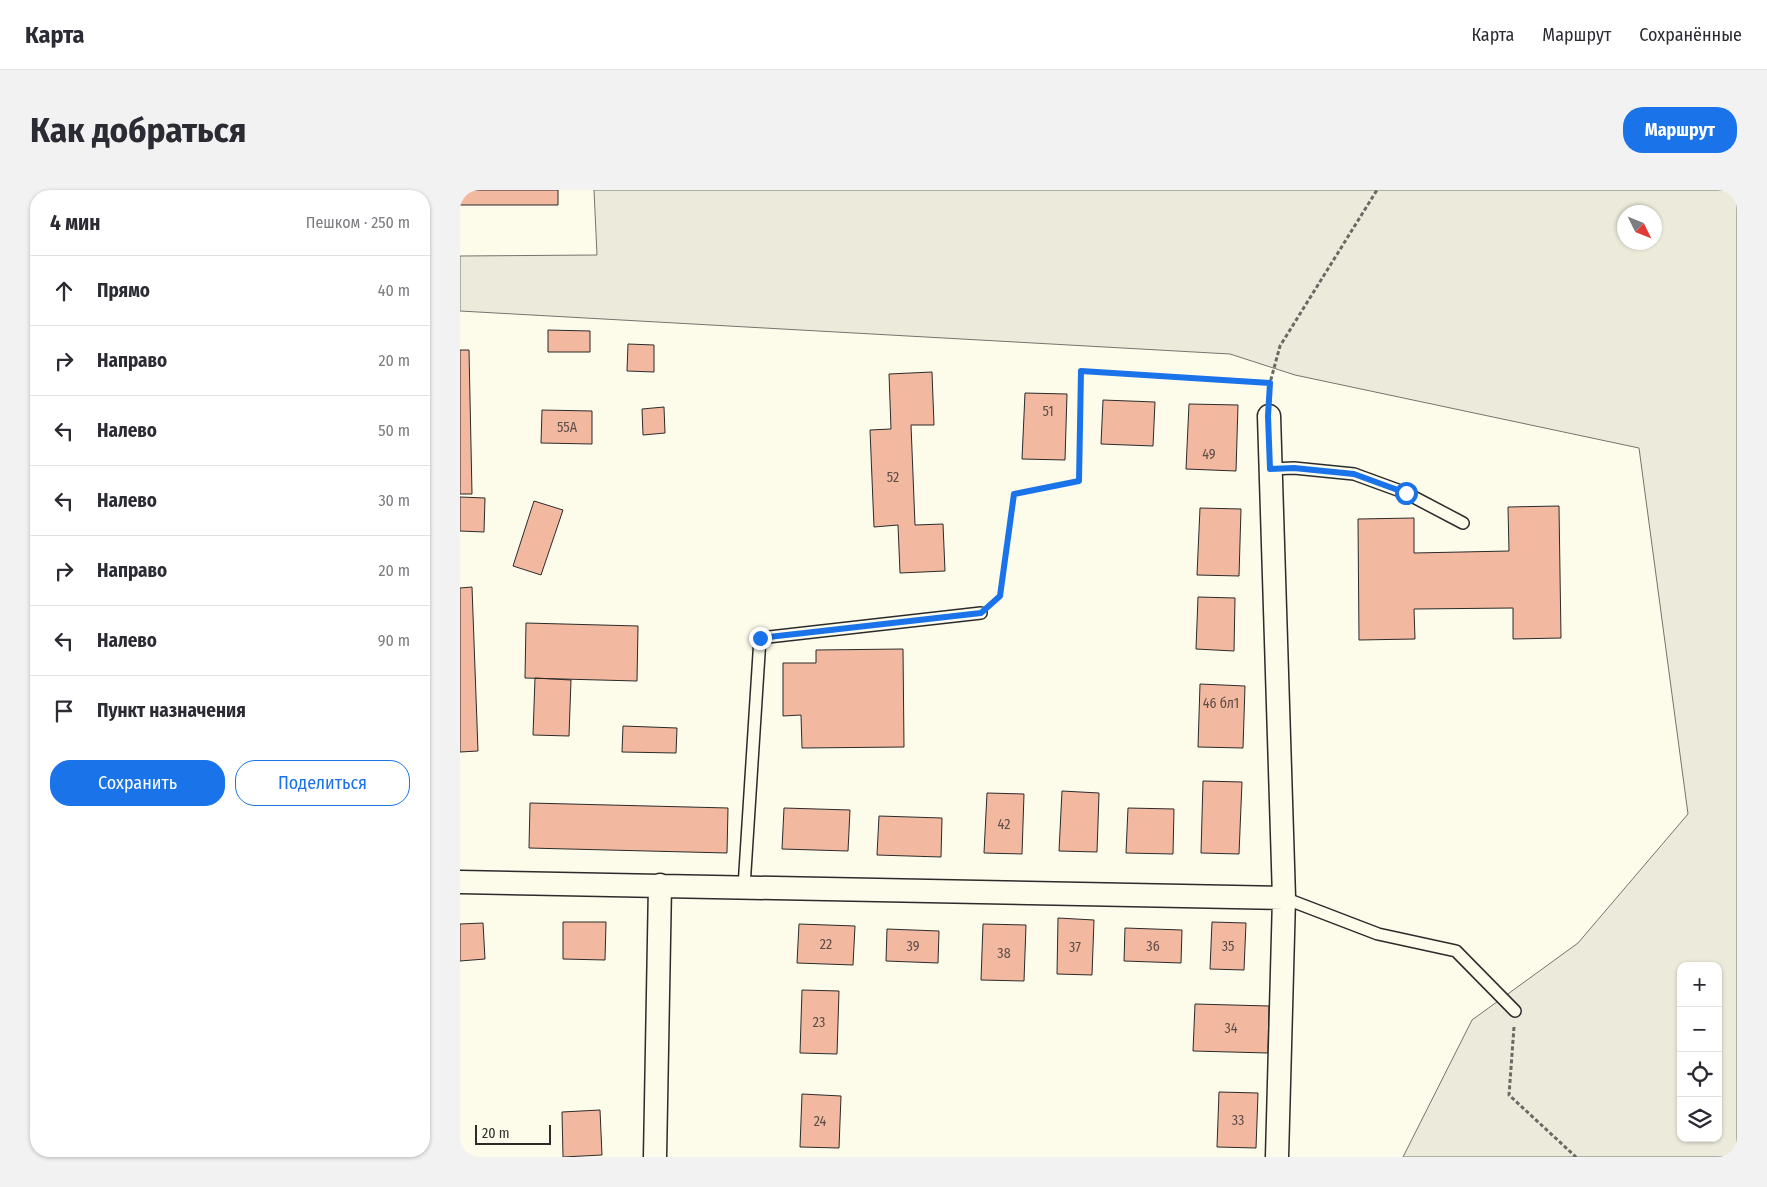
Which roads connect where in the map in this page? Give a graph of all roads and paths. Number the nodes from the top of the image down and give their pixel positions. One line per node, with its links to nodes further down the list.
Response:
1 (1377, 190): 2 (path)
2 (1270, 383): 3 (path); 6 (path)
3 (1268, 416): 4 (street)
4 (1270, 469): 5 (lane); 10 (street)
5 (1463, 523)
6 (981, 613): 9 (lane)
7 (460, 882): 8 (street)
8 (660, 885): 9 (street); 12 (street)
9 (744, 887): 10 (street)
10 (1284, 898): 11 (lane); 13 (street)
11 (1515, 1011): 14 (path)
12 (655, 1157)
13 (1277, 1157)
14 (1576, 1157)

